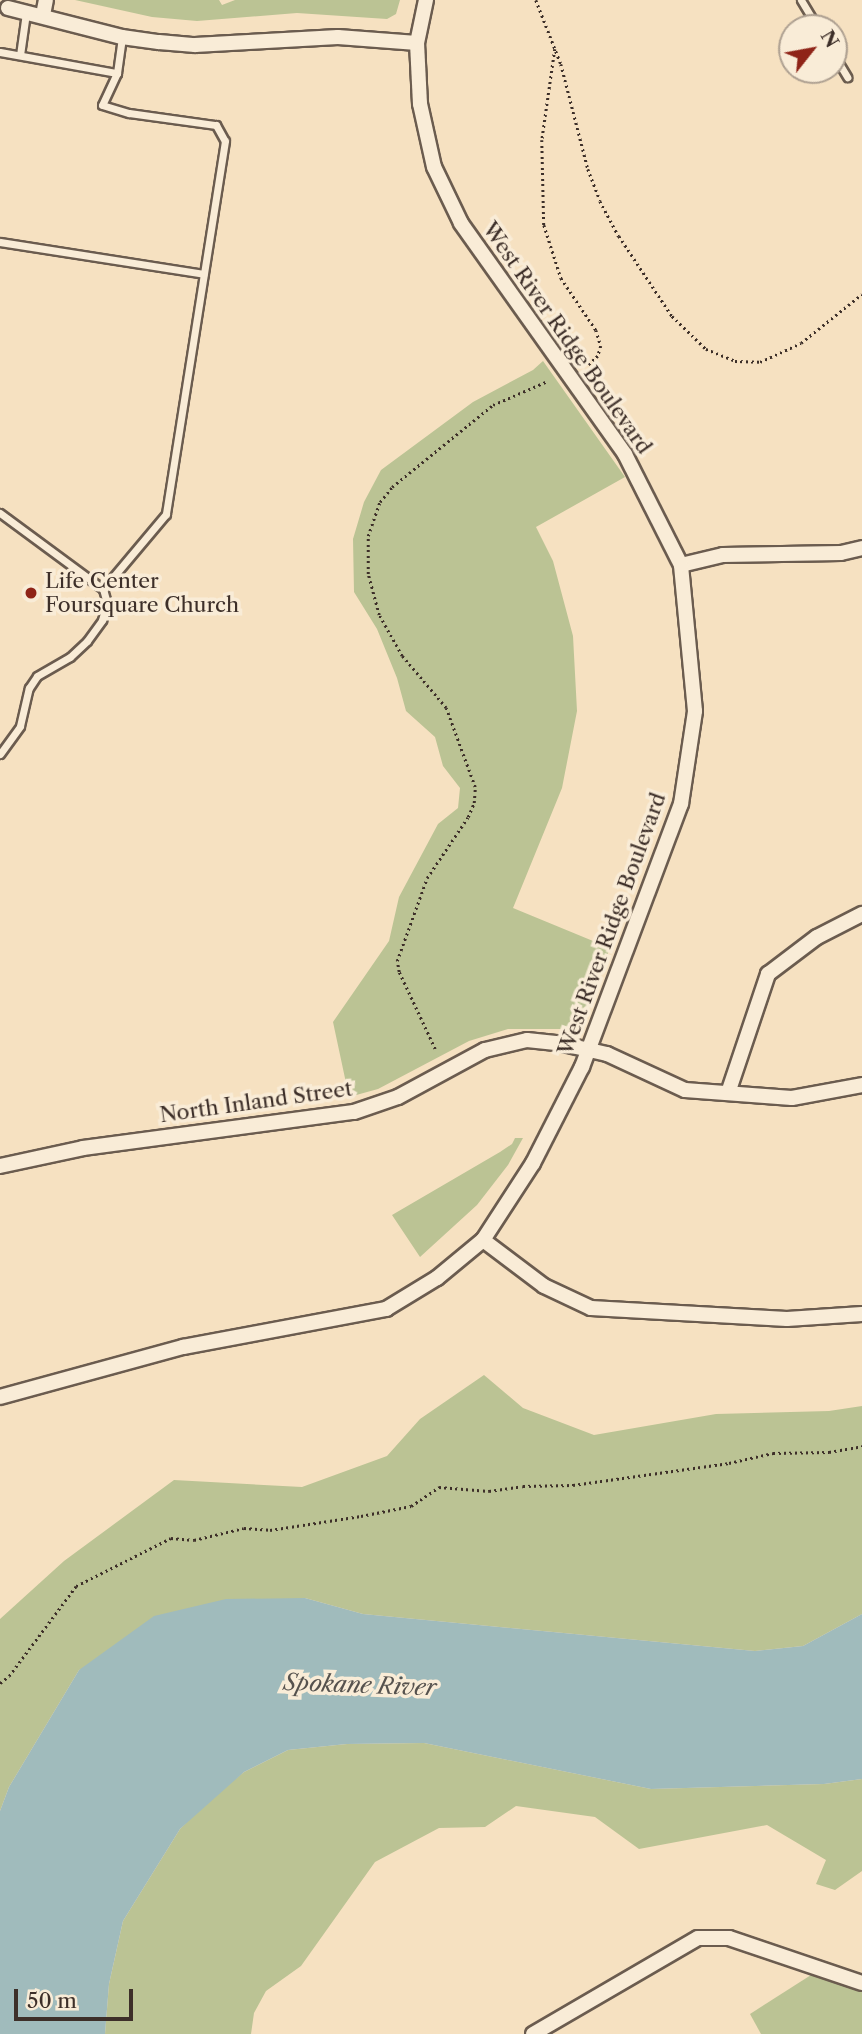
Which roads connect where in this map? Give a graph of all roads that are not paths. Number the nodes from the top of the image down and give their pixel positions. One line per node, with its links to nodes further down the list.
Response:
1 (46, 0): 5 (street)
2 (426, 0): 7 (street, West River Ridge Boulevard)
3 (3, 6): 4 (street)
4 (26, 12): 5 (street); 9 (lane)
5 (43, 15): 6 (street)
6 (122, 37): 7 (street); 10 (lane)
7 (417, 43): 15 (street, West River Ridge Boulevard)
8 (0, 52): 9 (lane)
9 (20, 55): 10 (lane)
10 (117, 73): 12 (lane)
11 (0, 242): 12 (lane)
12 (204, 274): 16 (lane)
13 (0, 513): 16 (lane)
14 (862, 548): 15 (street)
15 (681, 565): 19 (street, West River Ridge Boulevard)
16 (103, 589): 17 (lane)
17 (0, 754)
18 (862, 914): 21 (street)
19 (589, 1050): 21 (street, North Inland Street); 22 (street, North Inland Street); 23 (street, West River Ridge Boulevard)
20 (862, 1085): 21 (street, North Inland Street)
21 (728, 1093)
22 (0, 1166)
23 (483, 1240): 24 (street); 25 (street, West River Ridge Boulevard)
24 (862, 1314)
25 (0, 1397)
26 (862, 1983): 27 (street)
27 (533, 2034)

